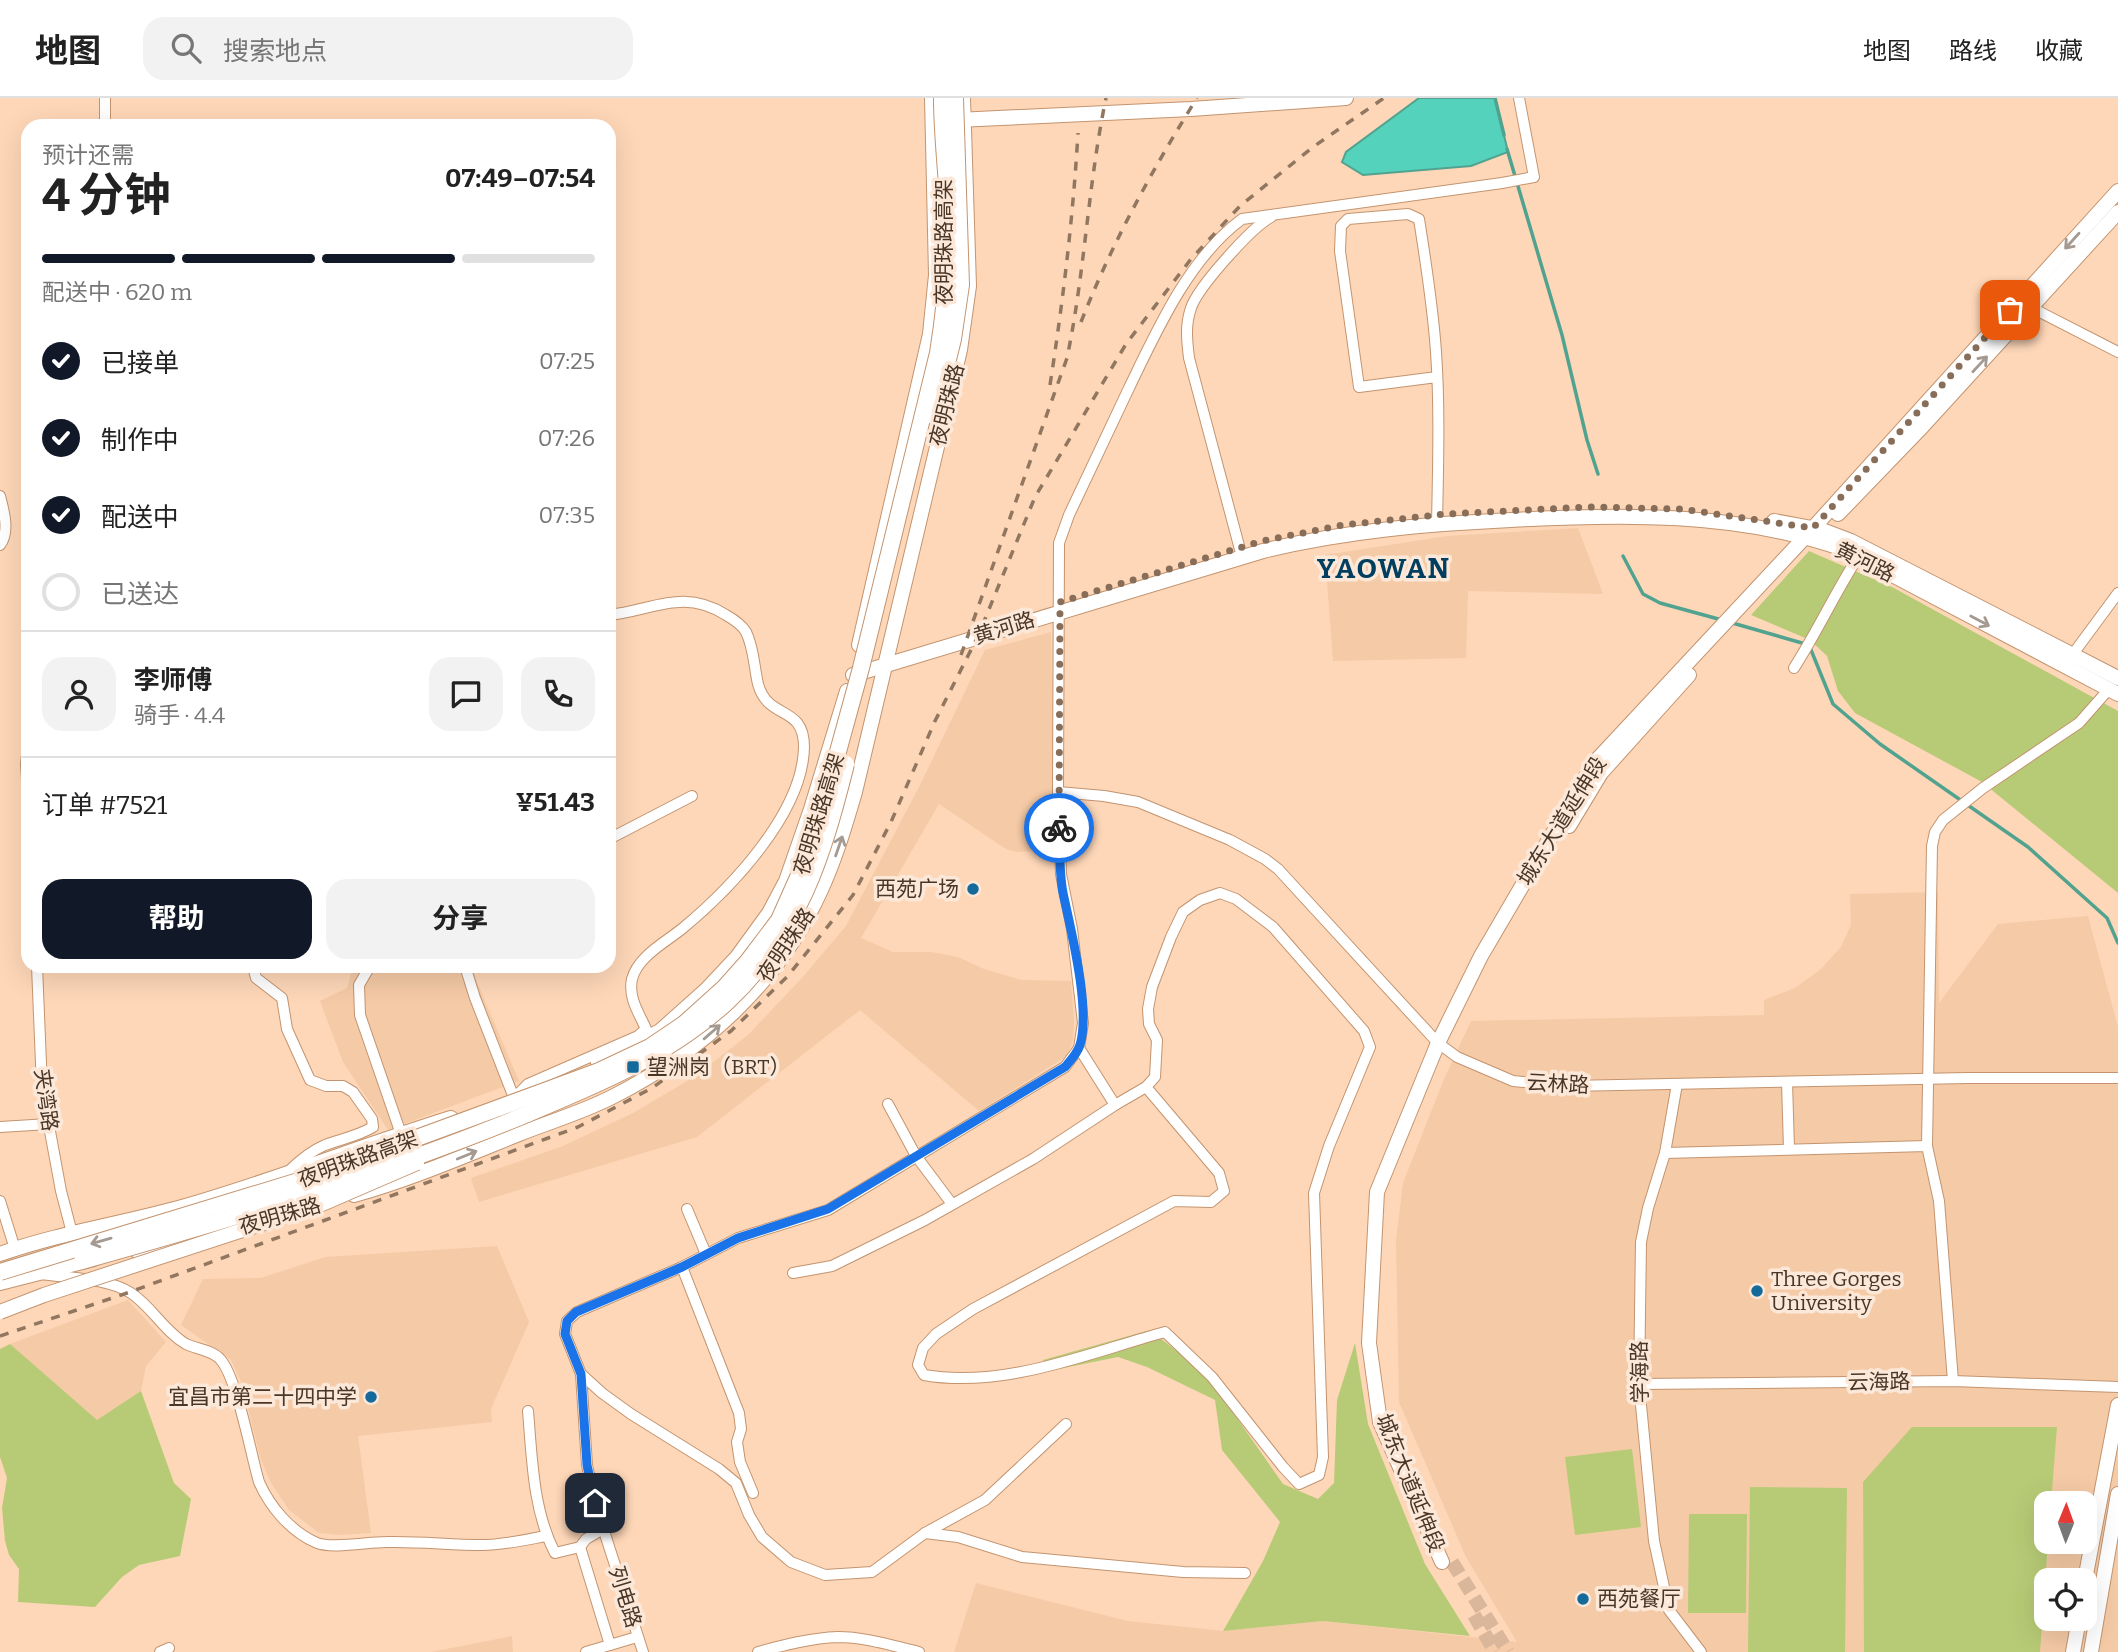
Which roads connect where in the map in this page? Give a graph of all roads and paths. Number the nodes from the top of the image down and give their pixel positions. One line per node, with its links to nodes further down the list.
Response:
1 (105, 98): 8 (street)
2 (932, 98): 10 (main road, 夜明珠路)
3 (942, 98): 66 (highway, 夜明珠路高架, one-way to 66, bridge)
4 (955, 98): 51 (highway, 夜明珠路高架, bridge)
5 (963, 98): 9 (main road, 夜明珠路)
6 (1346, 98): 9 (main road)
7 (1519, 98): 13 (street)
8 (105, 119)
9 (964, 119): 10 (main road); 26 (main road, 夜明珠路)
10 (931, 121): 29 (main road, 夜明珠路)
11 (2118, 191): 19 (main road, 城东大道延伸段, one-way to 19)
12 (2118, 212): 14 (main road, 城东大道延伸段)
13 (1275, 215): 21 (street); 24 (street)
14 (2032, 308): 15 (street); 19 (main road, 城东大道延伸段, one-way to 14)
15 (2118, 352)
16 (1437, 377): 16 (street); 18 (street)
17 (0, 496): 20 (street)
18 (1437, 520): 19 (main road, 黄河路); 21 (main road, 黄河路)
19 (1813, 533): 22 (main road, 黄河路); 27 (main road, 黄河路); 38 (main road, 城东大道延伸段)
20 (0, 545)
21 (1240, 552): 24 (main road, 黄河路)
22 (1858, 557): 27 (main road, 黄河路, one-way to 27); 28 (street)
23 (2118, 593): 27 (street)
24 (1060, 607): 26 (main road, 黄河路); 31 (street)
25 (616, 613): 45 (street)
26 (885, 660): 29 (main road, 黄河路); 64 (main road, 夜明珠路, one-way to 26)
27 (2069, 660): 30 (main road, 黄河路)
28 (1794, 668)
29 (853, 670): 45 (main road, 夜明珠路)
30 (2115, 687): 41 (street)
31 (1058, 792): 38 (street, 云林路); 39 (street)
32 (692, 796): 33 (street)
33 (616, 835)
34 (37, 973): 48 (street, 夹湾路)
35 (255, 973): 56 (street)
36 (366, 973): 50 (street)
37 (467, 973): 45 (street)
38 (1441, 1045): 43 (street, 云林路); 84 (main road, 城东大道延伸段)
39 (1079, 1048): 47 (street); 55 (street, 列电路)
40 (2118, 1078): 41 (street, 云林路)
41 (1930, 1079): 42 (street, 云林路); 52 (street)
42 (1787, 1082): 43 (street, 云林路); 53 (street)
43 (1677, 1084): 54 (street, 学海路)
44 (1146, 1087): 44 (street); 47 (street)
45 (514, 1098): 50 (main road, 夜明珠路)
46 (888, 1104): 55 (street)
47 (1115, 1105): 58 (street)
48 (49, 1124): 49 (street); 60 (street, 夹湾路)
49 (0, 1127)
50 (401, 1133): 56 (main road, 夜明珠路)
51 (476, 1135): 64 (highway, 夜明珠路高架, bridge); 70 (main road, bridge)
52 (1927, 1146): 53 (street); 72 (street)
53 (1789, 1149): 54 (street)
54 (1665, 1153): 73 (street, 学海路)
55 (916, 1156): 58 (street); 63 (street, 列电路)
56 (285, 1175): 60 (main road, 夜明珠路)
57 (0, 1201): 61 (street)
58 (952, 1204): 68 (street)
59 (687, 1209): 63 (street)
60 (72, 1233): 61 (main road, 夜明珠路)
61 (15, 1249): 62 (main road, 夜明珠路)
62 (0, 1254)
63 (706, 1254): 65 (street, 列电路)
64 (82, 1261): 67 (main road, 夜明珠路)
65 (682, 1267): 71 (street, 列电路); 78 (street)
66 (0, 1272)
67 (35, 1273): 69 (main road, 夜明珠路); 82 (street)
68 (793, 1273)
69 (0, 1283)
70 (0, 1312)
71 (581, 1374): 80 (street, 列电路); 81 (street)
72 (1953, 1381): 73 (street, 云海路); 74 (street, 云海路)
73 (1639, 1384): 94 (street, 学海路)
74 (2118, 1387)
75 (2118, 1405): 85 (main road)
76 (528, 1411): 82 (street)
77 (1066, 1424): 81 (street)
78 (753, 1493)
79 (2118, 1494): 96 (main road)
80 (603, 1529): 83 (street); 88 (street, 列电路)
81 (925, 1534): 86 (street)
82 (546, 1536): 83 (street)
83 (580, 1546): 89 (street)
84 (1447, 1562)
85 (2087, 1568)
86 (1245, 1573)
87 (2077, 1631): 95 (main road)
88 (637, 1637): 89 (street); 91 (street, 列电路)
89 (610, 1645): 90 (street)
90 (586, 1652)
91 (643, 1652)
92 (758, 1652): 93 (street)
93 (919, 1652)
94 (1701, 1652)
95 (2073, 1652)
96 (2091, 1652)

